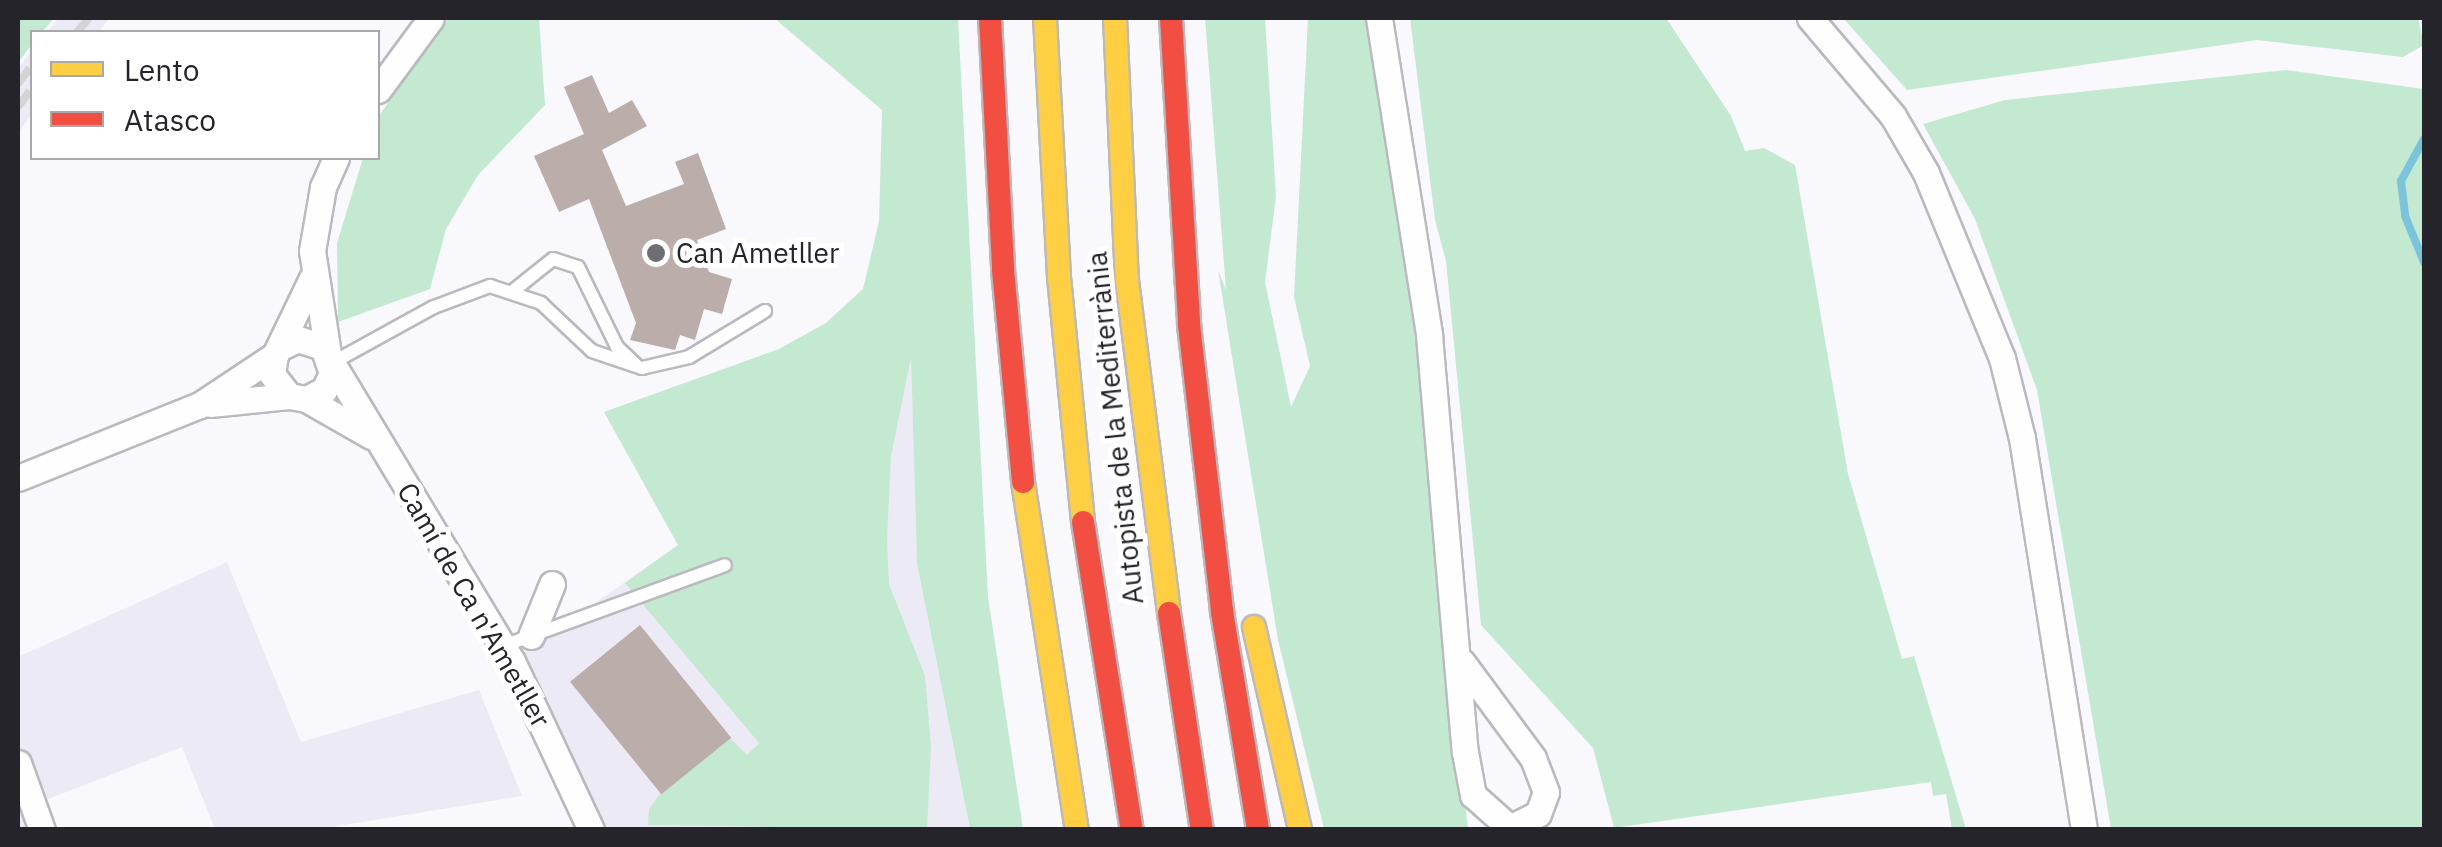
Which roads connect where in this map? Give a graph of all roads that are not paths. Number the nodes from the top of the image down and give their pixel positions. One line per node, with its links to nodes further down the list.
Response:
1 (431, 18): 8 (street)
2 (990, 18): 16 (highway)
3 (1045, 18): 34 (highway, Autopista de la Mediterrània)
4 (1115, 18): 35 (highway, Autopista de la Mediterrània)
5 (1172, 18): 10 (highway)
6 (1379, 18): 28 (street)
7 (1810, 18): 38 (street)
8 (380, 87)
9 (335, 160): 11 (street, Camí de Ca n'Ametller)
10 (1180, 200): 22 (highway); 36 (highway)
11 (312, 278): 14 (street, Camí de Ca n'Ametller); 15 (street, Camí de Ca n'Ametller)
12 (514, 291): 15 (lane); 17 (lane); 17 (lane)
13 (765, 311): 17 (lane)
14 (278, 351): 15 (street); 18 (street); 19 (street)
15 (330, 359): 18 (street); 20 (street, Camí de Ca n'Ametller)
16 (1011, 363): 29 (highway); 33 (highway)
17 (642, 368)
18 (298, 398): 19 (street); 20 (street, Camí de Ca n'Ametller)
19 (200, 405): 21 (street)
20 (376, 438): 27 (street, Camí de Ca n'Ametller)
21 (18, 478)
22 (1240, 540)
23 (725, 565): 26 (lane)
24 (552, 584): 26 (street)
25 (1249, 594): 37 (highway)
26 (530, 636): 27 (lane)
27 (503, 646): 32 (street, Camí de Ca n'Ametller)
28 (1462, 662): 28 (street)
29 (1032, 709)
30 (18, 763): 31 (street)
31 (42, 830)
32 (591, 830)
33 (1077, 830)
34 (1132, 830)
35 (1202, 830)
36 (1258, 830)
37 (1300, 830)
38 (2084, 830)

